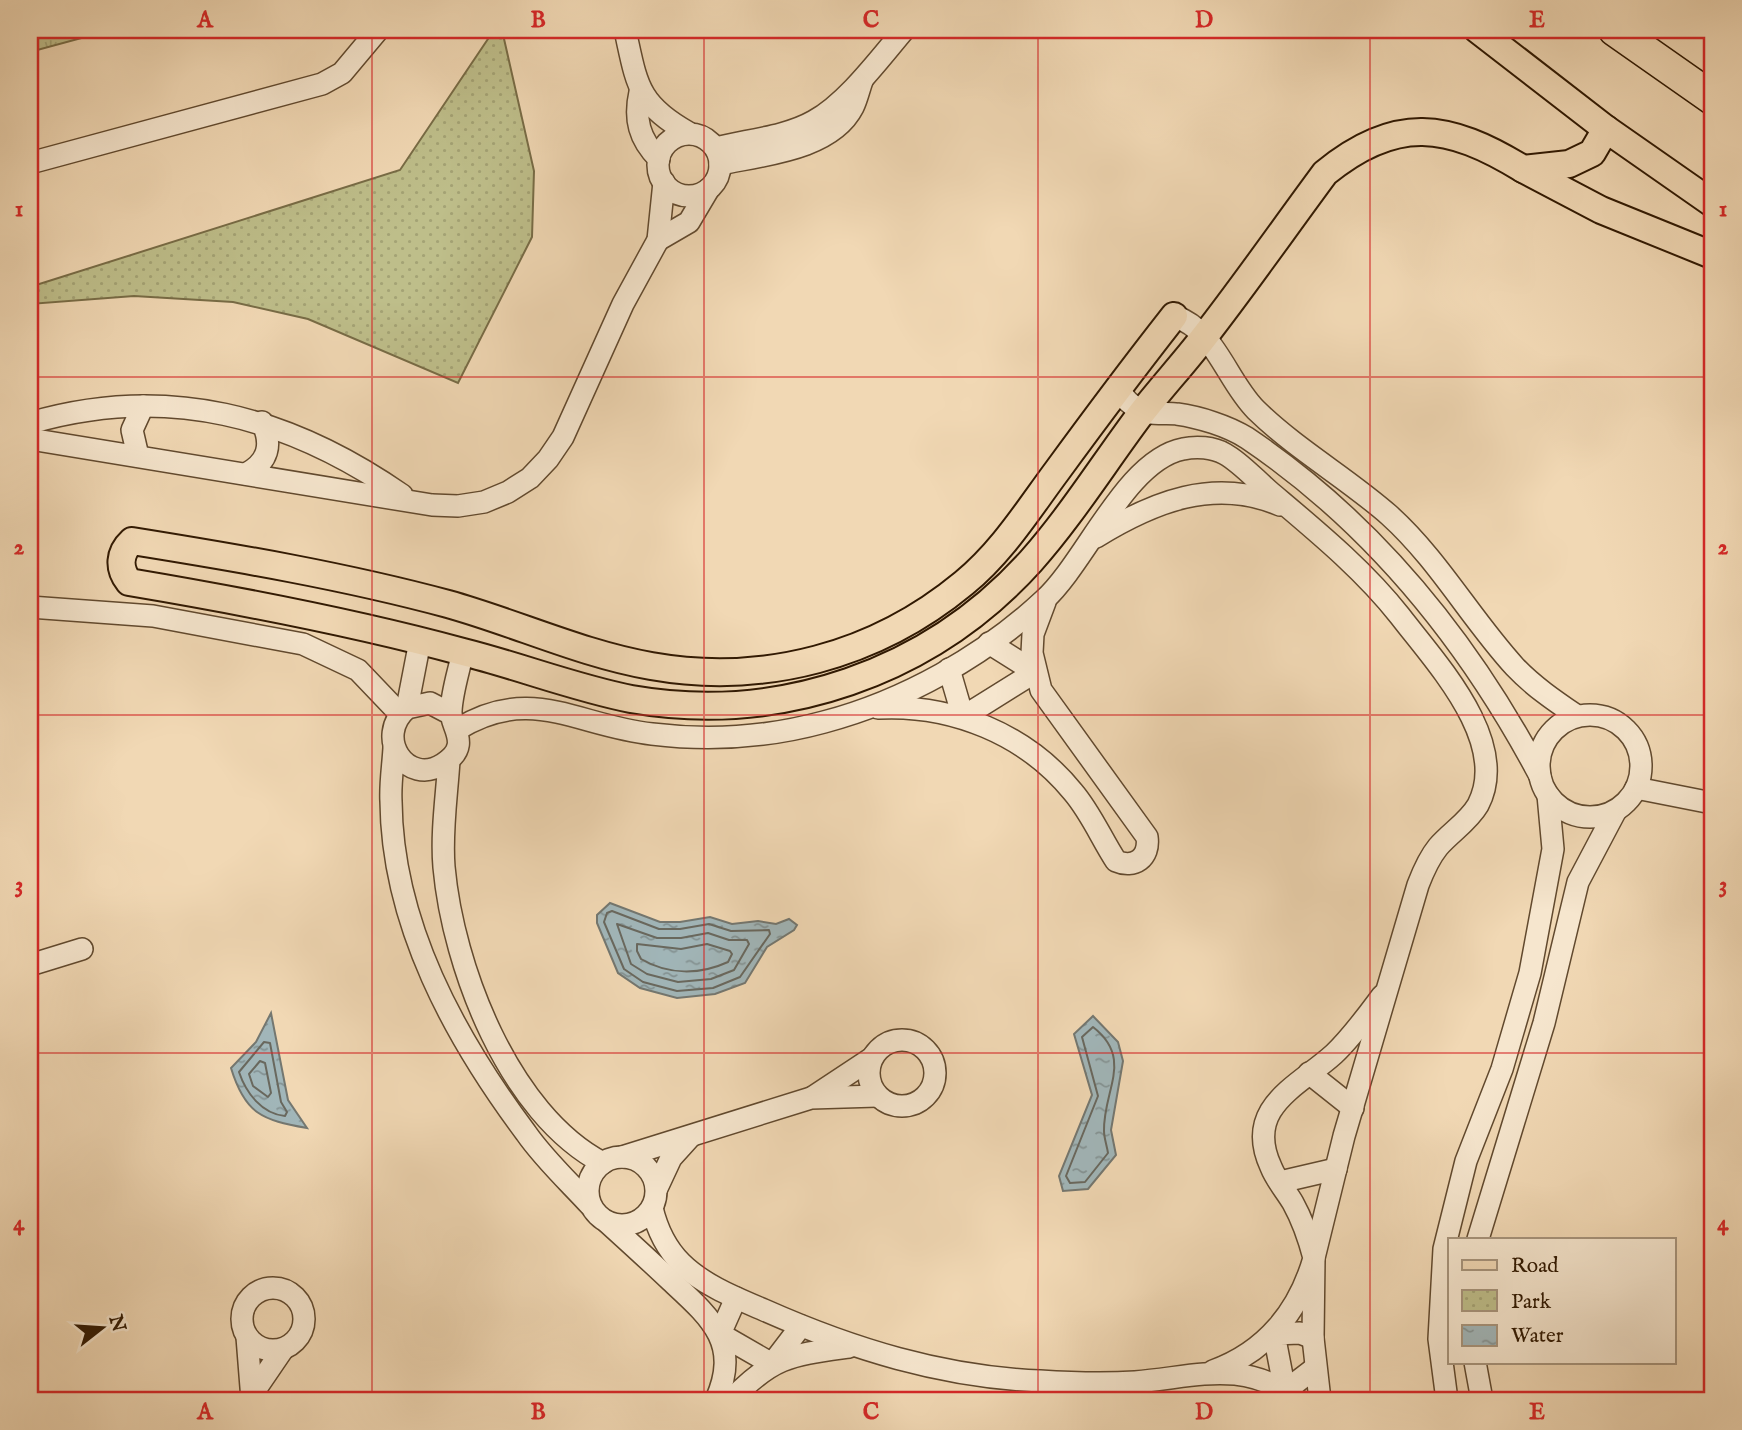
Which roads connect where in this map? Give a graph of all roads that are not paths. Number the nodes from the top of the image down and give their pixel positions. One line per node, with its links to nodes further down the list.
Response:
1 (378, 30): 12 (street)
2 (625, 30): 6 (street)
3 (1478, 30): 8 (main road)
4 (1615, 30): 7 (highway)
5 (902, 32): 10 (street)
6 (640, 92): 9 (street); 11 (street)
7 (1712, 98)
8 (1606, 129): 13 (main road); 16 (main road)
9 (689, 133): 10 (street); 11 (street)
10 (718, 156): 15 (street)
11 (659, 159): 14 (street)
12 (30, 163)
13 (1523, 169): 18 (main road); 20 (main road)
14 (664, 182): 15 (street); 17 (street)
15 (708, 190): 17 (street)
16 (1712, 203)
17 (658, 240): 32 (street)
18 (1712, 255)
19 (1174, 316): 20 (street); 21 (main road)
20 (1205, 336): 23 (main road); 45 (street)
21 (1118, 388): 23 (street); 38 (main road)
22 (143, 406): 24 (street); 25 (street); 28 (street)
23 (1143, 412): 40 (main road); 50 (street)
24 (262, 422): 30 (street); 32 (street)
25 (30, 423)
26 (30, 439): 28 (street)
27 (1224, 453): 29 (street); 31 (street); 34 (street)
28 (138, 456): 30 (street)
29 (1143, 472): 33 (street); 35 (street)
30 (246, 474): 32 (street)
31 (1228, 493): 33 (street); 34 (street)
32 (406, 498)
33 (1158, 504): 35 (street)
34 (1292, 510): 58 (street)
35 (1094, 538): 36 (street)
36 (1046, 599): 39 (street); 42 (street)
37 (30, 607): 43 (street)
38 (420, 641): 40 (main road); 43 (street)
39 (989, 643): 41 (street); 42 (street)
40 (463, 652): 47 (street)
41 (949, 668): 44 (street); 46 (street)
42 (1035, 672): 46 (street); 46 (street)
43 (404, 711): 47 (street); 48 (street)
44 (859, 711): 46 (street); 47 (street)
45 (1577, 716): 50 (street); 51 (street)
46 (963, 717)
47 (454, 721): 49 (street)
48 (394, 748): 49 (street); 69 (street)
49 (449, 760): 65 (street)
50 (1544, 785): 53 (street); 54 (street)
51 (1636, 789): 52 (street); 53 (street)
52 (1712, 803)
53 (1615, 811): 55 (street)
54 (1550, 875): 55 (street); 90 (street)
55 (1578, 882): 71 (street)
56 (82, 949): 57 (street)
57 (30, 965)
58 (1391, 985): 60 (street); 63 (street)
59 (872, 1058): 61 (street); 61 (street); 62 (street)
60 (1309, 1073): 63 (street); 67 (street)
61 (877, 1096): 62 (street)
62 (811, 1098): 64 (street)
63 (1353, 1108): 66 (street)
64 (694, 1133): 65 (street); 68 (street)
65 (613, 1160): 68 (street); 69 (street)
66 (1336, 1169): 67 (street); 72 (street)
67 (1280, 1182): 72 (street)
68 (654, 1198): 70 (street); 73 (street)
69 (590, 1205): 70 (street)
70 (607, 1222): 75 (street)
71 (1478, 1238)
72 (1314, 1258): 76 (street); 78 (street)
73 (736, 1298): 74 (street); 75 (street)
74 (801, 1326): 79 (street); 81 (street)
75 (720, 1334): 81 (street); 87 (street)
76 (1274, 1334): 78 (street); 84 (street); 85 (street)
77 (247, 1337): 80 (street); 80 (street); 86 (street)
78 (1312, 1338): 83 (street)
79 (851, 1346): 81 (street); 84 (street)
80 (283, 1349): 86 (street)
81 (772, 1364): 88 (street)
82 (1475, 1364): 91 (street)
83 (1315, 1368): 85 (street); 89 (street)
84 (1208, 1373): 85 (street)
85 (1291, 1395)
86 (253, 1396)
87 (716, 1400)
88 (731, 1400)
89 (1320, 1400)
90 (1447, 1400)
91 (1482, 1400)

